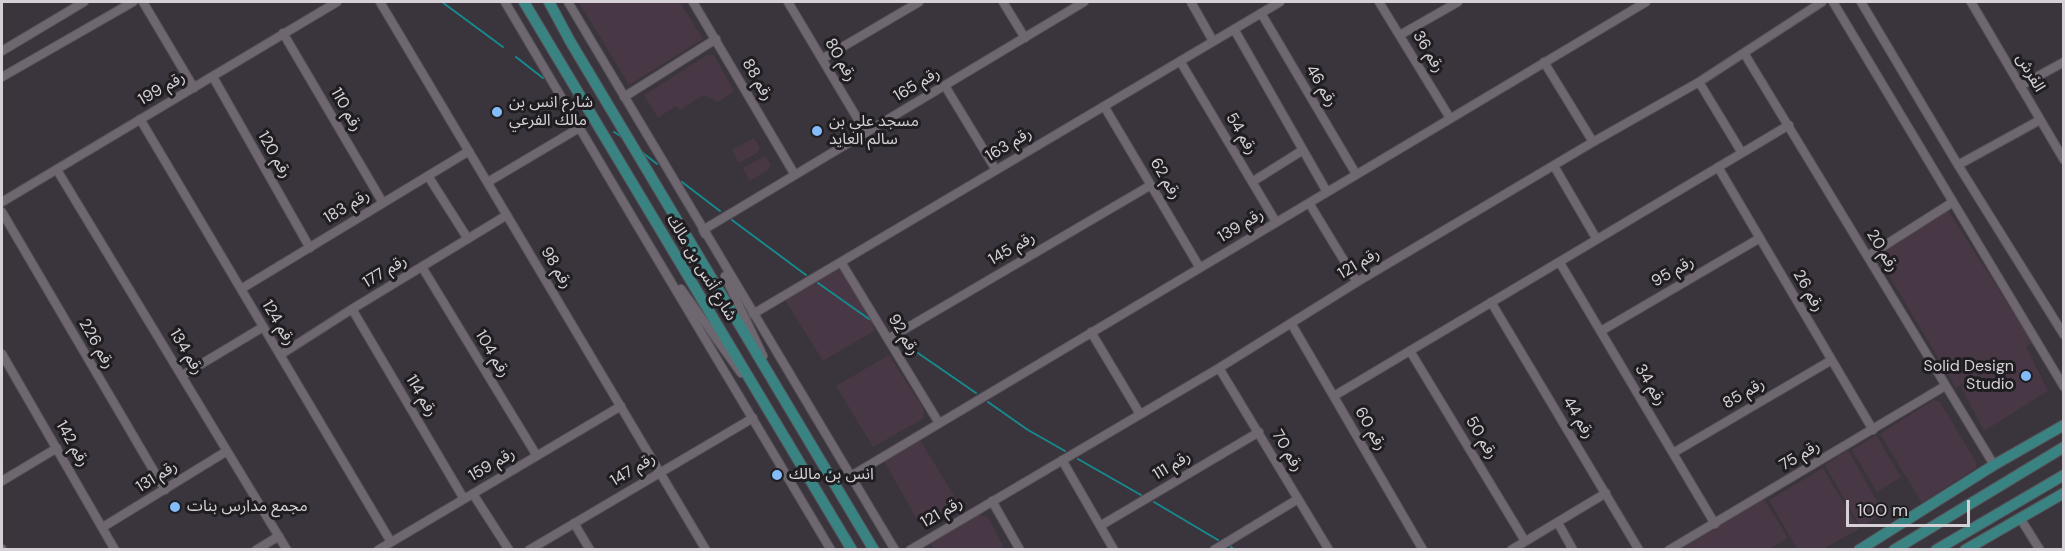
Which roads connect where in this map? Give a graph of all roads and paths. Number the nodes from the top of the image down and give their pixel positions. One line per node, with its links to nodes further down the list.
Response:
1 (84, 2): 31 (street)
2 (133, 2): 37 (street)
3 (143, 2): 42 (street)
4 (337, 2): 26 (street, رقم 199)
5 (380, 2): 53 (street, رقم 98)
6 (505, 2): 49 (street)
7 (524, 2): 111 (main road, شارع أنس بن مالك)
8 (549, 2): 106 (main road, شارع أنس بن مالك)
9 (567, 2): 43 (street)
10 (693, 2): 29 (street, رقم 88)
11 (788, 2): 33 (street, رقم 80)
12 (919, 2): 33 (street)
13 (1003, 2): 28 (street)
14 (1084, 2): 28 (street, رقم 165)
15 (1191, 2): 30 (street)
16 (1280, 2): 24 (street, رقم 163)
17 (1379, 2): 27 (street, رقم 36)
18 (1458, 2): 27 (street)
19 (1646, 2): 35 (street, رقم 139)
20 (1822, 2): 32 (street, رقم 121)
21 (1833, 2): 69 (street)
22 (1861, 2): 56 (street)
23 (1971, 2): 41 (street, الفرش)
24 (1261, 13): 25 (street, رقم 163); 61 (street, رقم 46)
25 (1234, 29): 30 (street, رقم 163); 52 (street)
26 (283, 33): 38 (street, رقم 199); 70 (street, رقم 110)
27 (1400, 35): 45 (street, رقم 36)
28 (1025, 38): 40 (street, رقم 165)
29 (716, 39): 43 (street); 62 (street, رقم 88)
30 (1213, 40): 34 (street, رقم 163)
31 (2, 51)
32 (1744, 53): 39 (street, رقم 121); 48 (street, رقم 20)
33 (822, 59): 50 (street, رقم 80)
34 (1180, 61): 44 (street, رقم 163); 65 (street, رقم 54)
35 (1544, 62): 45 (street, رقم 139); 51 (street)
36 (2064, 62): 41 (street)
37 (2, 77)
38 (213, 77): 42 (street, رقم 199); 80 (street, رقم 120)
39 (1699, 81): 51 (street, رقم 121); 54 (street)
40 (945, 86): 50 (street, رقم 165); 60 (street)
41 (2020, 86): 47 (street, الفرش)
42 (194, 88): 46 (street, رقم 199)
43 (624, 97): 75 (street)
44 (1104, 106): 60 (street, رقم 163); 66 (street, رقم 62)
45 (1450, 118): 61 (street, رقم 139)
46 (140, 119): 59 (street, رقم 199); 87 (street, رقم 124)
47 (2040, 120): 55 (street, الفرش); 56 (street)
48 (1789, 125): 54 (street); 81 (street, رقم 20)
49 (579, 128): 64 (street); 76 (street)
50 (866, 133): 62 (street, رقم 165)
51 (1593, 142): 57 (street, رقم 121)
52 (1303, 150): 65 (street); 67 (street)
53 (469, 151): 63 (street, رقم 183); 64 (street, رقم 98)
54 (1742, 153): 58 (street)
55 (2064, 160)
56 (1958, 165): 95 (street)
57 (1554, 166): 77 (street); 86 (street, رقم 121)
58 (1718, 167): 77 (street); 78 (street, رقم 26)
59 (57, 170): 68 (street, رقم 199); 102 (street, رقم 134)
60 (996, 170): 82 (street, رقم 163)
61 (1356, 174): 67 (street, رقم 139)
62 (795, 175): 75 (street, رقم 165)
63 (428, 176): 70 (street, رقم 183); 79 (street)
64 (488, 182): 73 (street, رقم 98)
65 (1252, 182): 74 (street, رقم 54)
66 (1151, 185): 85 (street, رقم 62); 96 (street, رقم 145)
67 (1327, 192): 71 (street, رقم 139)
68 (2, 202)
69 (1953, 202): 81 (street); 104 (street)
70 (383, 203): 80 (street, رقم 183)
71 (1309, 203): 74 (street, رقم 139); 86 (street)
72 (2, 212): 126 (street, رقم 226)
73 (507, 215): 79 (street, رقم 177); 107 (street, رقم 98)
74 (1276, 222): 85 (street, رقم 139)
75 (703, 230): 90 (street); 106 (street)
76 (641, 232): 109 (street); 111 (street)
77 (1596, 238): 83 (street)
78 (1760, 238): 93 (street, رقم 95); 100 (street, رقم 26)
79 (468, 239): 84 (street, رقم 177)
80 (310, 248): 87 (street, رقم 183)
81 (1868, 256): 103 (street, رقم 20)
82 (841, 262): 90 (street, رقم 163); 96 (street, رقم 92)
83 (1560, 262): 88 (street); 93 (street, رقم 34)
84 (422, 267): 89 (street, رقم 177); 119 (street, رقم 104)
85 (1200, 268): 94 (street, رقم 139)
86 (1357, 282): 91 (street, رقم 121)
87 (240, 289): 92 (street, رقم 124)
88 (1491, 302): 97 (street); 127 (street, رقم 44)
89 (352, 309): 99 (street, رقم 177); 130 (street, رقم 114)
90 (753, 314): 124 (street)
91 (1291, 324): 101 (street, رقم 121); 105 (street, رقم 60)
92 (263, 327): 99 (street, رقم 124); 102 (street)
93 (1601, 331): 118 (street, رقم 34)
94 (1091, 332): 108 (street); 110 (street, رقم 139)
95 (2064, 335)
96 (888, 339): 110 (street, رقم 92)
97 (1410, 351): 105 (street); 141 (street, رقم 50)
98 (2, 354): 116 (street, رقم 142)
99 (280, 355): 142 (street, رقم 124)
100 (1830, 361): 113 (street, رقم 26); 118 (street, رقم 85)
101 (1219, 368): 108 (street, رقم 121); 114 (street, رقم 70)
102 (183, 375): 117 (street, رقم 134)
103 (1945, 386): 113 (street, رقم 75); 121 (street, رقم 20)
104 (2064, 387)
105 (1334, 396): 160 (street, رقم 60)
106 (786, 404): 153 (main road, شارع أنس بن مالك)
107 (621, 406): 119 (street, رقم 159); 122 (street, رقم 98)
108 (1140, 414): 120 (street, رقم 121)
109 (753, 418): 122 (street, رقم 147); 151 (street)
110 (939, 423): 124 (street, رقم 139)
111 (777, 424): 152 (main road, شارع أنس بن مالك)
112 (2064, 425): 121 (main road)
113 (1873, 430): 136 (street, رقم 75)
114 (1258, 432): 131 (street, رقم 70); 137 (street, رقم 111)
115 (2064, 447): 167 (main road)
116 (57, 448): 125 (street); 138 (street, رقم 142)
117 (227, 451): 126 (street, رقم 131); 140 (street, رقم 134)
118 (1673, 453): 136 (street, رقم 34)
119 (537, 456): 129 (street, رقم 159)
120 (1062, 460): 132 (street, رقم 121); 137 (street)
121 (1994, 465): 139 (main road)
122 (660, 472): 134 (street, رقم 147); 150 (street, رقم 98)
123 (2064, 475): 168 (main road)
124 (851, 476): 154 (street)
125 (2, 481)
126 (165, 490): 138 (street, رقم 131)
127 (1606, 493): 135 (street); 163 (street, رقم 44)
128 (2064, 493): 133 (main road)
129 (473, 494): 130 (street, رقم 159); 147 (street)
130 (464, 499): 142 (street, رقم 159)
131 (1298, 499): 158 (street); 159 (street, رقم 70)
132 (992, 501): 155 (street, رقم 121); 156 (street)
133 (2020, 518): 169 (main road); 170 (street)
134 (574, 523): 148 (street, رقم 147); 149 (street)
135 (1558, 523): 141 (street); 162 (street)
136 (1715, 524): 164 (street, رقم 75)
137 (1100, 526): 157 (street)
138 (103, 527): 143 (street, رقم 142)
139 (1894, 530): 165 (main road); 166 (main road)
140 (279, 536): 144 (street); 145 (street, رقم 134)
141 (1526, 541): 161 (street)
142 (391, 542): 146 (street, رقم 159)
143 (116, 549)
144 (256, 549)
145 (287, 549)
146 (378, 549)
147 (508, 549)
148 (529, 549)
149 (590, 549)
150 (706, 549)
151 (831, 549)
152 (852, 549)
153 (874, 549)
154 (895, 549)
155 (910, 549)
156 (1020, 549)
157 (1114, 549)
158 (1214, 549)
159 (1329, 549)
160 (1423, 549)
161 (1511, 549)
162 (1573, 549)
163 (1639, 549)
164 (1668, 549)
165 (1859, 549)
166 (1868, 549)
167 (1894, 549)
168 (1936, 549)
169 (1965, 549)
170 (2040, 549)

